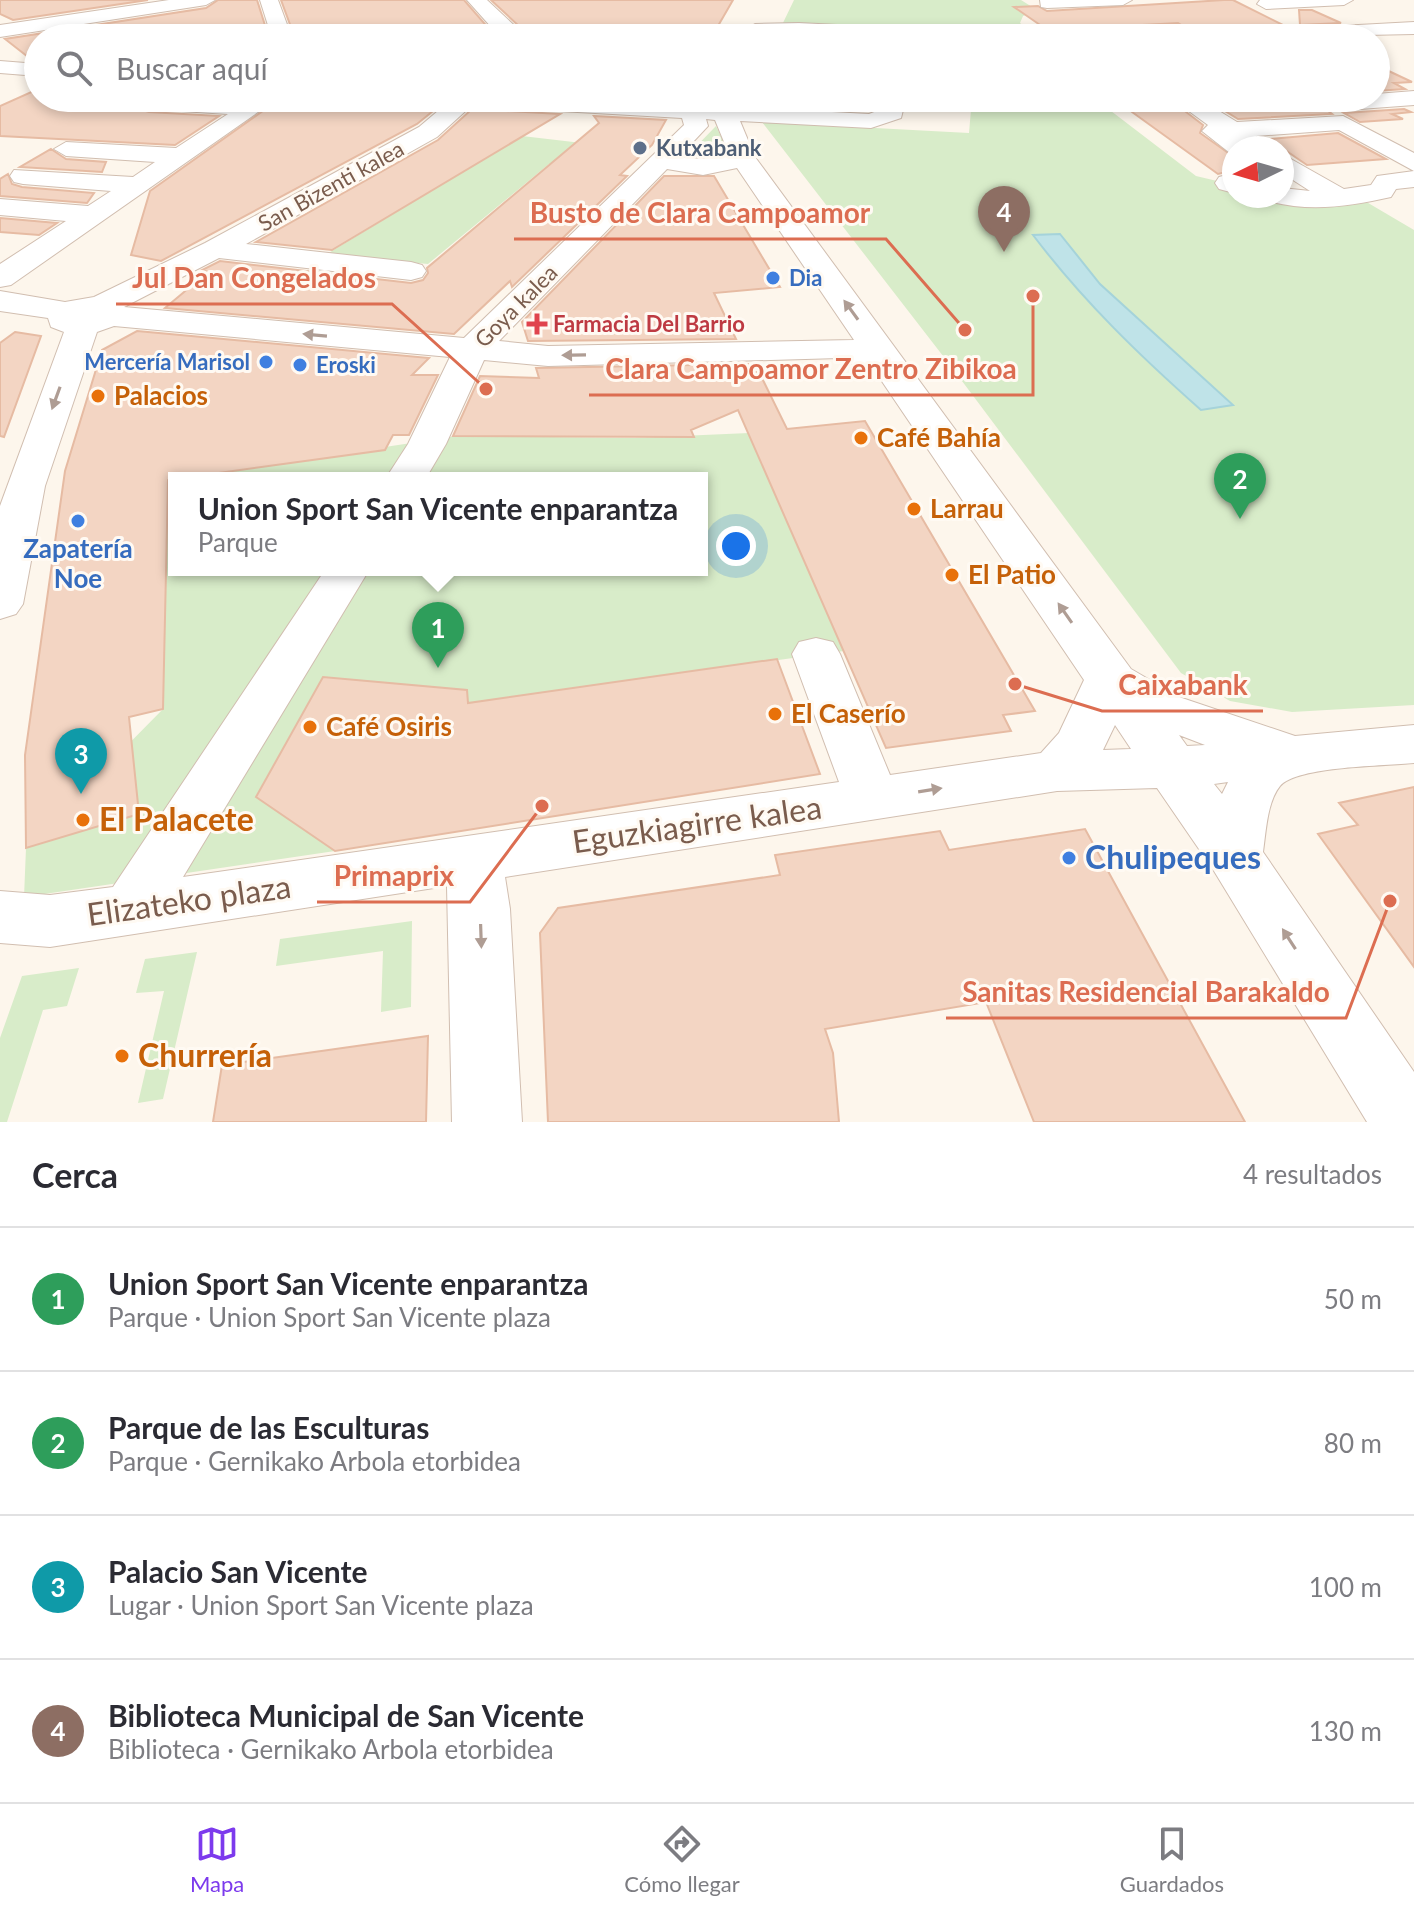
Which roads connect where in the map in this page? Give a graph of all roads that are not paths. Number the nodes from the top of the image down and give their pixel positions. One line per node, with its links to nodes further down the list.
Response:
1 (62, 0): 11 (street)
2 (206, 0): 11 (street)
3 (269, 0): 13 (street)
4 (505, 0): 7 (street)
5 (1123, 0): 8 (street)
6 (1344, 0): 9 (street)
7 (478, 1): 14 (street)
8 (1045, 1): 16 (street)
9 (1262, 2): 17 (street)
10 (765, 9): 15 (street)
11 (99, 16): 12 (street)
12 (46, 24)
13 (277, 24)
14 (504, 24)
15 (758, 24)
16 (1070, 24)
17 (1309, 24)
18 (24, 27): 21 (street)
19 (1414, 28): 20 (street)
20 (1390, 29)
21 (0, 31)
22 (1390, 38): 23 (street)
23 (1414, 50)
24 (0, 67): 25 (street)
25 (24, 69)
26 (1414, 77): 27 (street)
27 (1390, 78)
28 (1414, 98): 29 (street)
29 (1390, 99)
30 (246, 112): 41 (street)
31 (446, 112): 59 (street, San Bizenti kalea)
32 (676, 112): 39 (street)
33 (696, 112): 39 (street)
34 (727, 112): 47 (street)
35 (808, 112): 36 (street)
36 (893, 112)
37 (1200, 112): 42 (street)
38 (1348, 112): 44 (street)
39 (692, 113): 48 (street, Goya kalea)
40 (177, 128): 41 (street)
41 (219, 130): 46 (street)
42 (1232, 136)
43 (1256, 136): 49 (street)
44 (1414, 148)
45 (66, 149): 46 (street)
46 (182, 156): 52 (street)
47 (743, 158): 48 (street); 66 (street, one-way to 47)
48 (664, 160): 65 (street, Goya kalea)
49 (1414, 164): 53 (street)
50 (1294, 167): 53 (street)
51 (23, 176): 52 (street)
52 (139, 185): 57 (street)
53 (1343, 185): 54 (street); 55 (street)
54 (1400, 192)
55 (1294, 199)
56 (0, 207): 57 (street)
57 (96, 215): 60 (street)
58 (0, 245): 60 (street)
59 (215, 249): 61 (street); 64 (street, San Bizenti kalea)
60 (44, 250): 62 (street)
61 (411, 271)
62 (0, 278)
63 (0, 301): 64 (street)
64 (90, 314): 65 (street, one-way to 64); 69 (street, one-way to 69)
65 (471, 350): 66 (street, one-way to 65); 67 (street, Goya kalea)
66 (897, 374): 71 (street, one-way to 66)
67 (410, 472)
68 (343, 576): 79 (street)
69 (0, 604)
70 (816, 654): 76 (street)
71 (1110, 676): 73 (street, Eguzkiagirre kalea); 74 (street); 75 (street)
72 (1414, 744): 73 (street, Eguzkiagirre kalea)
73 (1290, 754): 74 (street, Eguzkiagirre kalea); 77 (street)
74 (1170, 768): 75 (street, Eguzkiagirre kalea); 77 (street)
75 (1057, 771): 76 (street, Eguzkiagirre kalea, one-way to 75)
76 (873, 799): 78 (street, Eguzkiagirre kalea)
77 (1234, 855): 81 (street, one-way to 77)
78 (473, 858): 79 (street, Elizateko plaza); 82 (street, one-way to 82)
79 (131, 910): 80 (street, Elizateko plaza)
80 (0, 917)
81 (1403, 1101)
82 (487, 1122)

